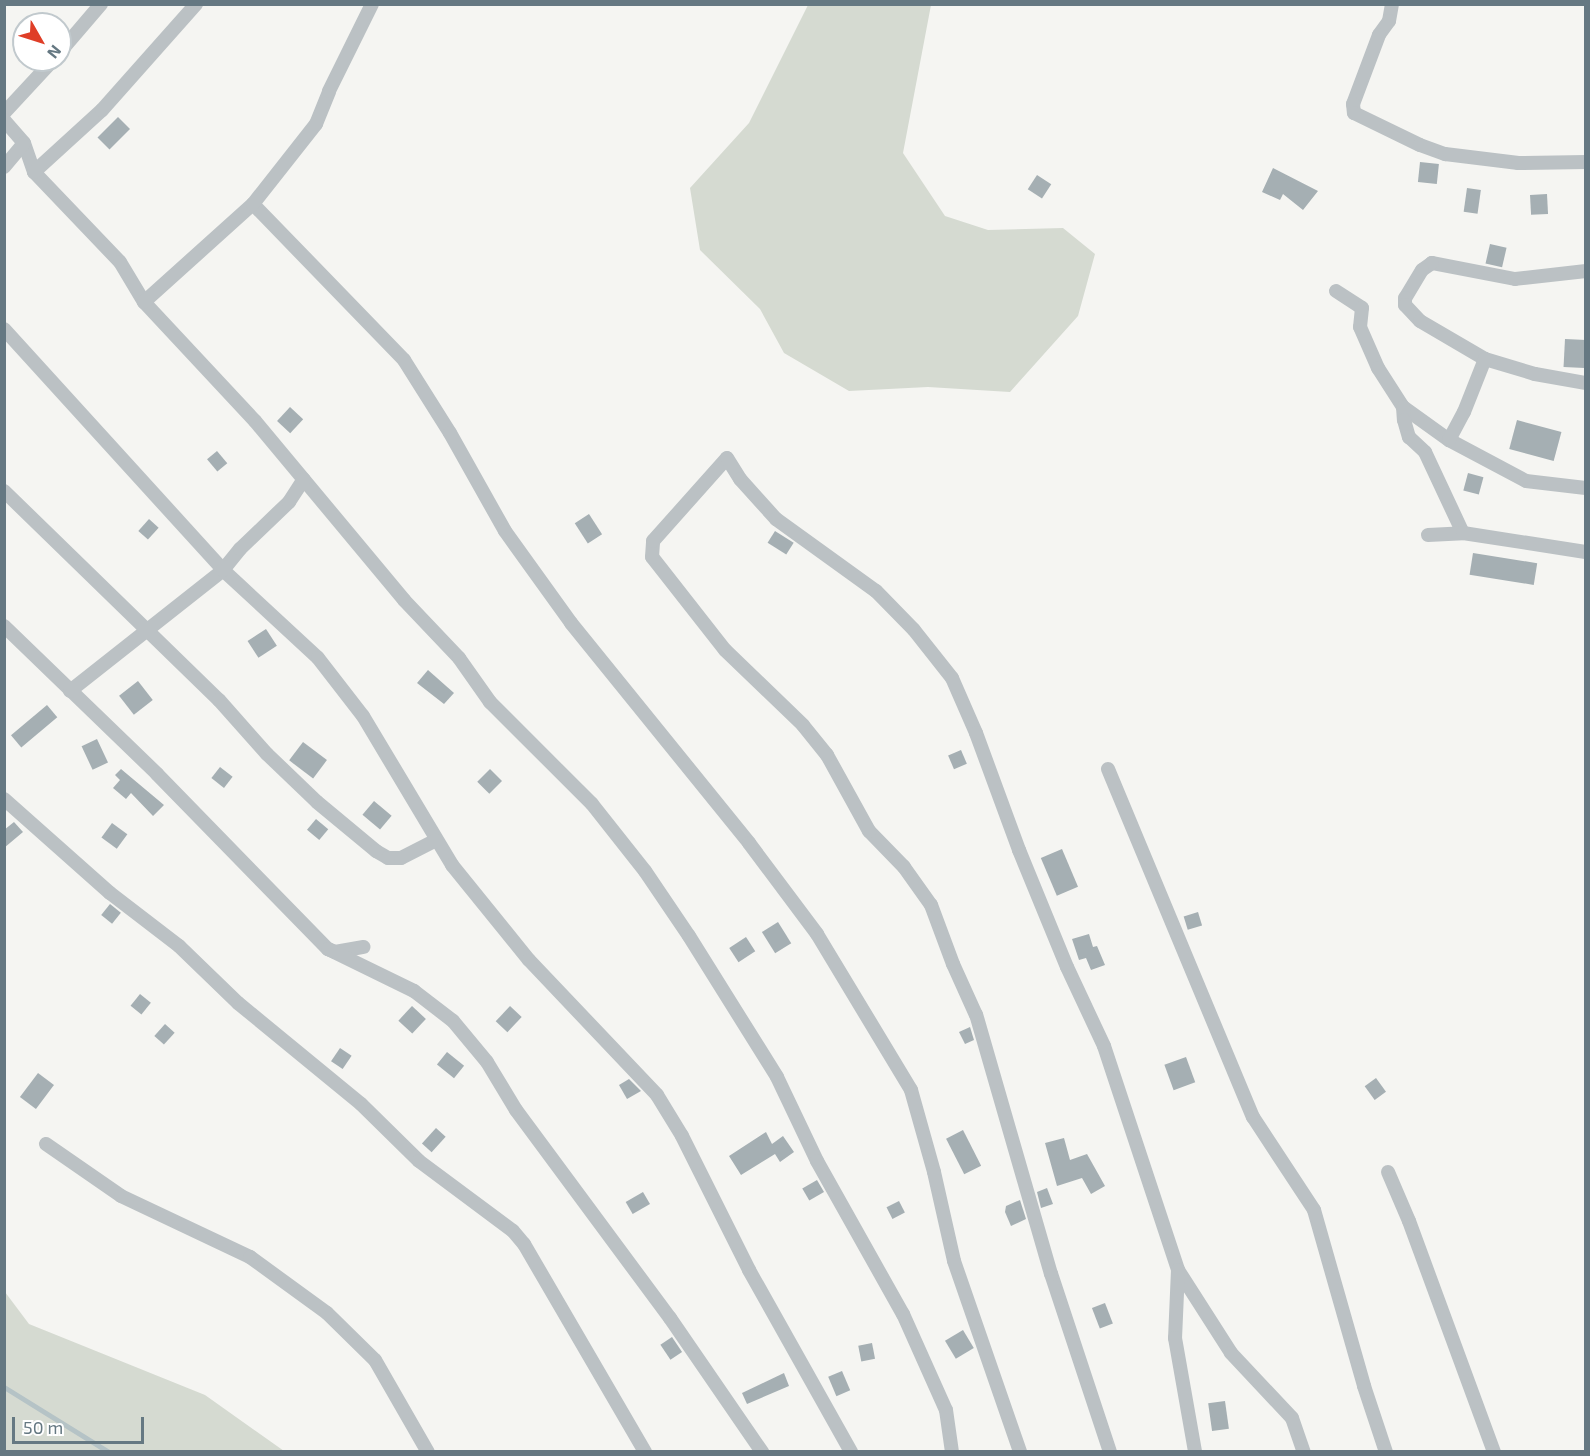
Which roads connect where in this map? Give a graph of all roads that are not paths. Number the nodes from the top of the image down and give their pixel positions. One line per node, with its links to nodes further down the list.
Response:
1 (101, 4): 5 (street)
2 (196, 4): 12 (street)
3 (372, 4): 13 (street)
4 (1392, 4): 10 (street)
5 (72, 38)
6 (42, 72): 7 (street)
7 (4, 113)
8 (4, 120): 9 (street)
9 (24, 143): 11 (street); 12 (street)
10 (1586, 162)
11 (4, 167)
12 (34, 172): 16 (street)
13 (253, 204): 16 (street); 45 (street)
14 (1586, 271): 18 (street)
15 (1336, 291): 20 (street)
16 (144, 302): 22 (street)
17 (4, 329): 28 (street)
18 (1485, 359): 19 (street); 21 (street)
19 (1586, 383)
20 (1403, 407): 21 (street); 25 (street)
21 (1449, 440): 23 (street)
22 (304, 479): 28 (street); 44 (street)
23 (1586, 488)
24 (4, 491): 30 (street)
25 (1463, 533): 26 (street); 27 (street)
26 (1428, 535)
27 (1586, 552)
28 (223, 570): 30 (street); 34 (street)
29 (4, 626): 31 (street)
30 (148, 630): 31 (street); 34 (street)
31 (70, 690): 36 (street)
32 (1108, 769): 49 (street)
33 (4, 799): 41 (street)
34 (436, 840): 43 (street)
35 (364, 947): 36 (street)
36 (328, 950): 42 (street)
37 (46, 1144): 40 (street)
38 (1388, 1172): 50 (street)
39 (1178, 1270): 46 (street); 47 (street); 48 (street)
40 (428, 1452)
41 (645, 1452)
42 (762, 1452)
43 (852, 1452)
44 (952, 1452)
45 (1020, 1452)
46 (1110, 1452)
47 (1195, 1452)
48 (1304, 1452)
49 (1386, 1452)
50 (1494, 1452)

